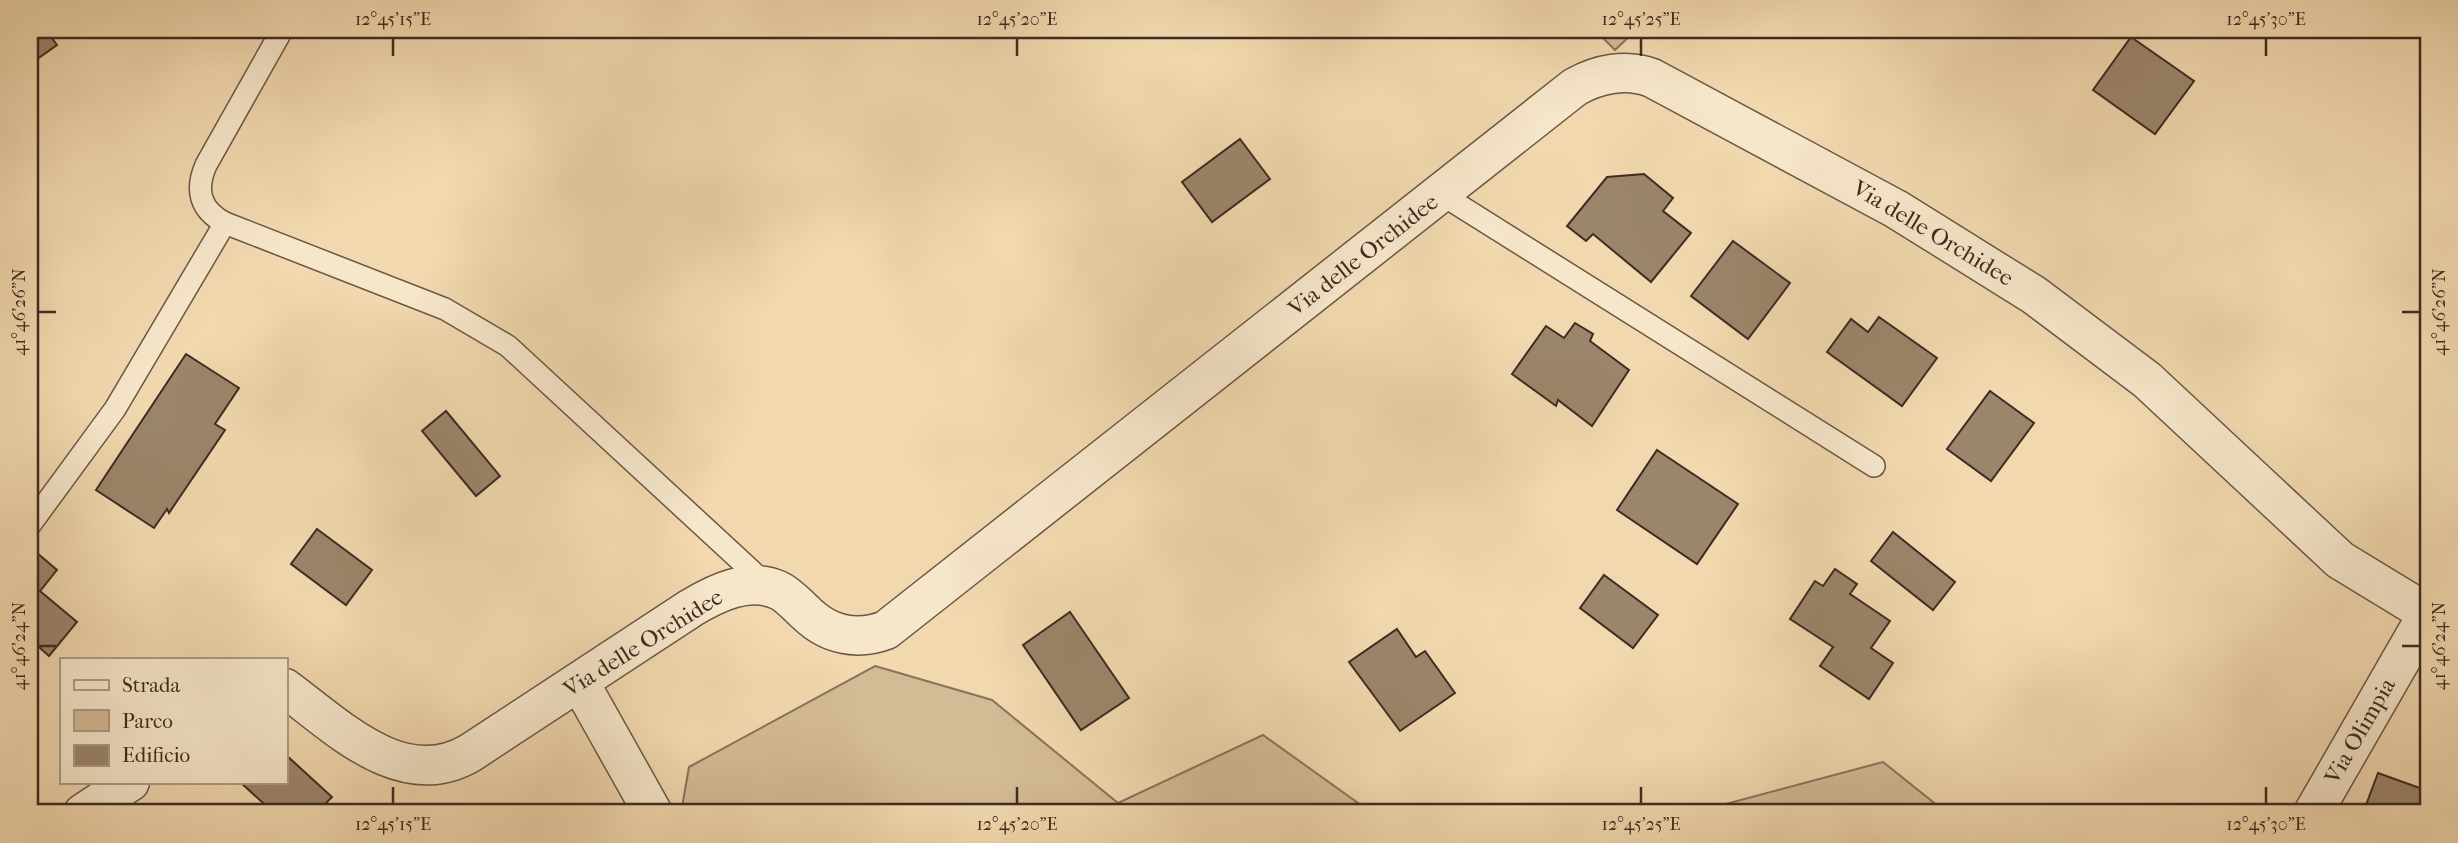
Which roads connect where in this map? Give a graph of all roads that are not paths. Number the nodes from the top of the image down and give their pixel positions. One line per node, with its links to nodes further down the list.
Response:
1 (282, 30): 3 (lane)
2 (1441, 194): 4 (lane); 6 (street, Via delle Orchidee); 7 (street, Via delle Orchidee)
3 (225, 223): 5 (lane); 6 (lane)
4 (1874, 466)
5 (30, 524)
6 (769, 588): 8 (street, Via delle Orchidee)
7 (2428, 613): 13 (street, Via Olimpia)
8 (580, 682): 9 (street, Via delle Orchidee); 12 (street)
9 (287, 689)
10 (127, 784): 11 (street)
11 (83, 813)
12 (653, 813)
13 (2313, 813)

